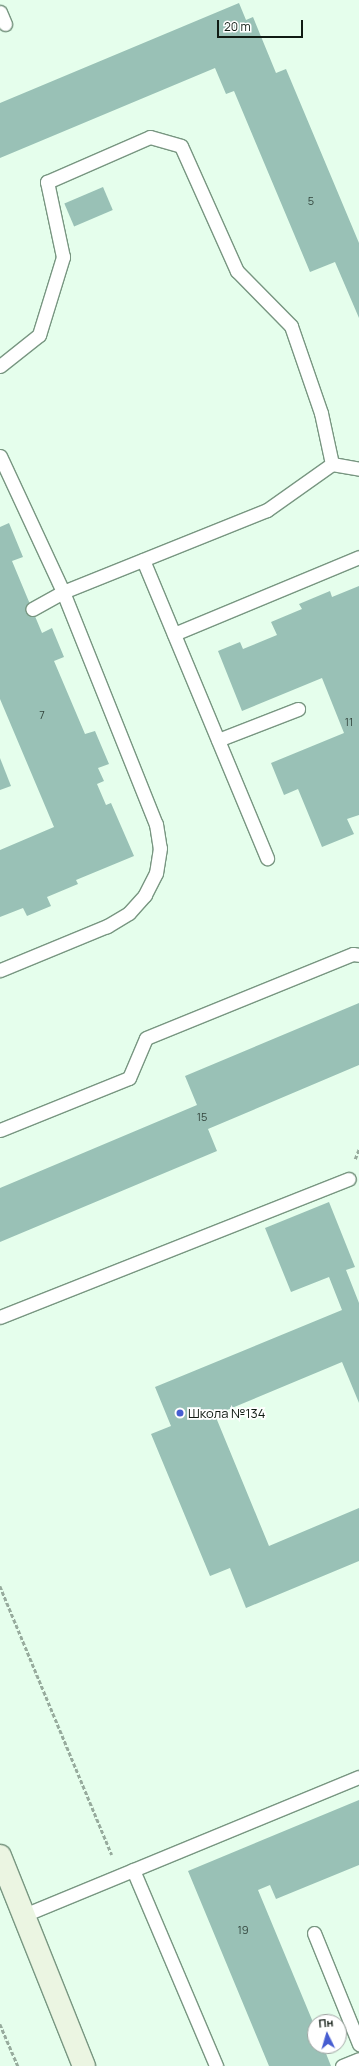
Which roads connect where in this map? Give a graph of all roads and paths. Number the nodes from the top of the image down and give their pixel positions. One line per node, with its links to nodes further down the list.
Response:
1 (0, 366): 3 (lane)
2 (0, 456): 7 (lane)
3 (332, 464): 4 (lane); 6 (lane)
4 (359, 470)
5 (359, 557): 9 (lane)
6 (143, 560): 7 (lane); 9 (lane)
7 (63, 592): 8 (lane); 14 (lane)
8 (32, 609)
9 (174, 634): 11 (lane)
10 (298, 709): 11 (lane)
11 (218, 740): 12 (lane)
12 (267, 858)
13 (359, 955): 15 (lane)
14 (0, 970)
15 (0, 1130)
16 (349, 1179): 17 (lane)
17 (0, 1317)
18 (0, 1586): 22 (path)
19 (359, 1777): 21 (lane)
20 (0, 1856): 23 (street)
21 (133, 1870): 22 (lane); 30 (lane)
22 (120, 1875): 23 (lane)
23 (24, 1915): 29 (street)
24 (314, 1933): 26 (lane)
25 (0, 2024): 28 (path)
26 (359, 2044)
27 (359, 2059): 31 (lane)
28 (18, 2066)
29 (84, 2066)
30 (216, 2066)
31 (342, 2066)

